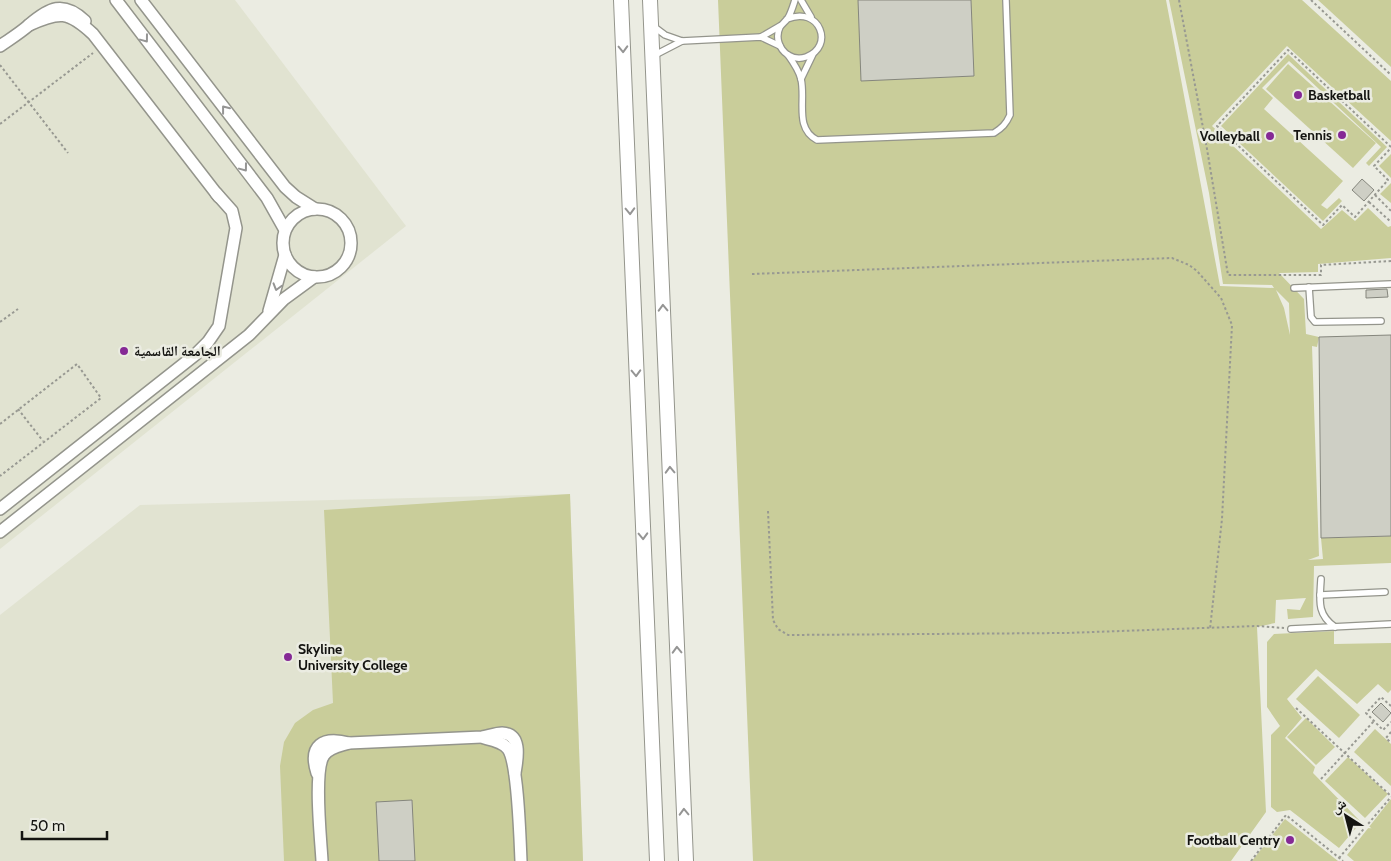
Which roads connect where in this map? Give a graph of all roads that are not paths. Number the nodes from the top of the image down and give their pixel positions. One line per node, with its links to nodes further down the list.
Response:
1 (116, 0): 21 (street, one-way to 21)
2 (141, 0): 20 (street, one-way to 2)
3 (621, 0): 37 (street, one-way to 37)
4 (650, 0): 10 (street)
5 (795, 0): 8 (lane)
6 (801, 0): 9 (lane)
7 (1006, 0): 19 (lane)
8 (787, 19): 9 (lane); 11 (lane)
9 (812, 19): 16 (lane)
10 (651, 24): 13 (lane); 18 (street)
11 (781, 25): 12 (lane); 15 (lane)
12 (761, 37): 13 (lane); 15 (lane)
13 (682, 40): 18 (lane)
14 (0, 46): 29 (street)
15 (780, 46): 17 (lane)
16 (815, 53): 17 (lane); 19 (lane)
17 (788, 55): 19 (lane)
18 (653, 56): 40 (street, one-way to 18)
19 (801, 79)
20 (315, 209): 21 (street); 23 (street)
21 (285, 230): 22 (street)
22 (285, 255): 23 (street); 27 (street, one-way to 27)
23 (314, 277): 27 (street)
24 (1391, 284): 25 (lane)
25 (1309, 287): 26 (lane); 28 (lane)
26 (1294, 288)
27 (267, 318): 30 (street)
28 (1381, 321)
29 (0, 508)
30 (0, 532)
31 (1321, 579): 33 (lane)
32 (1385, 592): 33 (lane)
33 (1320, 595): 35 (lane)
34 (1391, 624): 35 (lane)
35 (1335, 627): 36 (lane)
36 (1291, 629)
37 (655, 859)
38 (322, 861): 39 (street)
39 (521, 861)
40 (686, 861)

